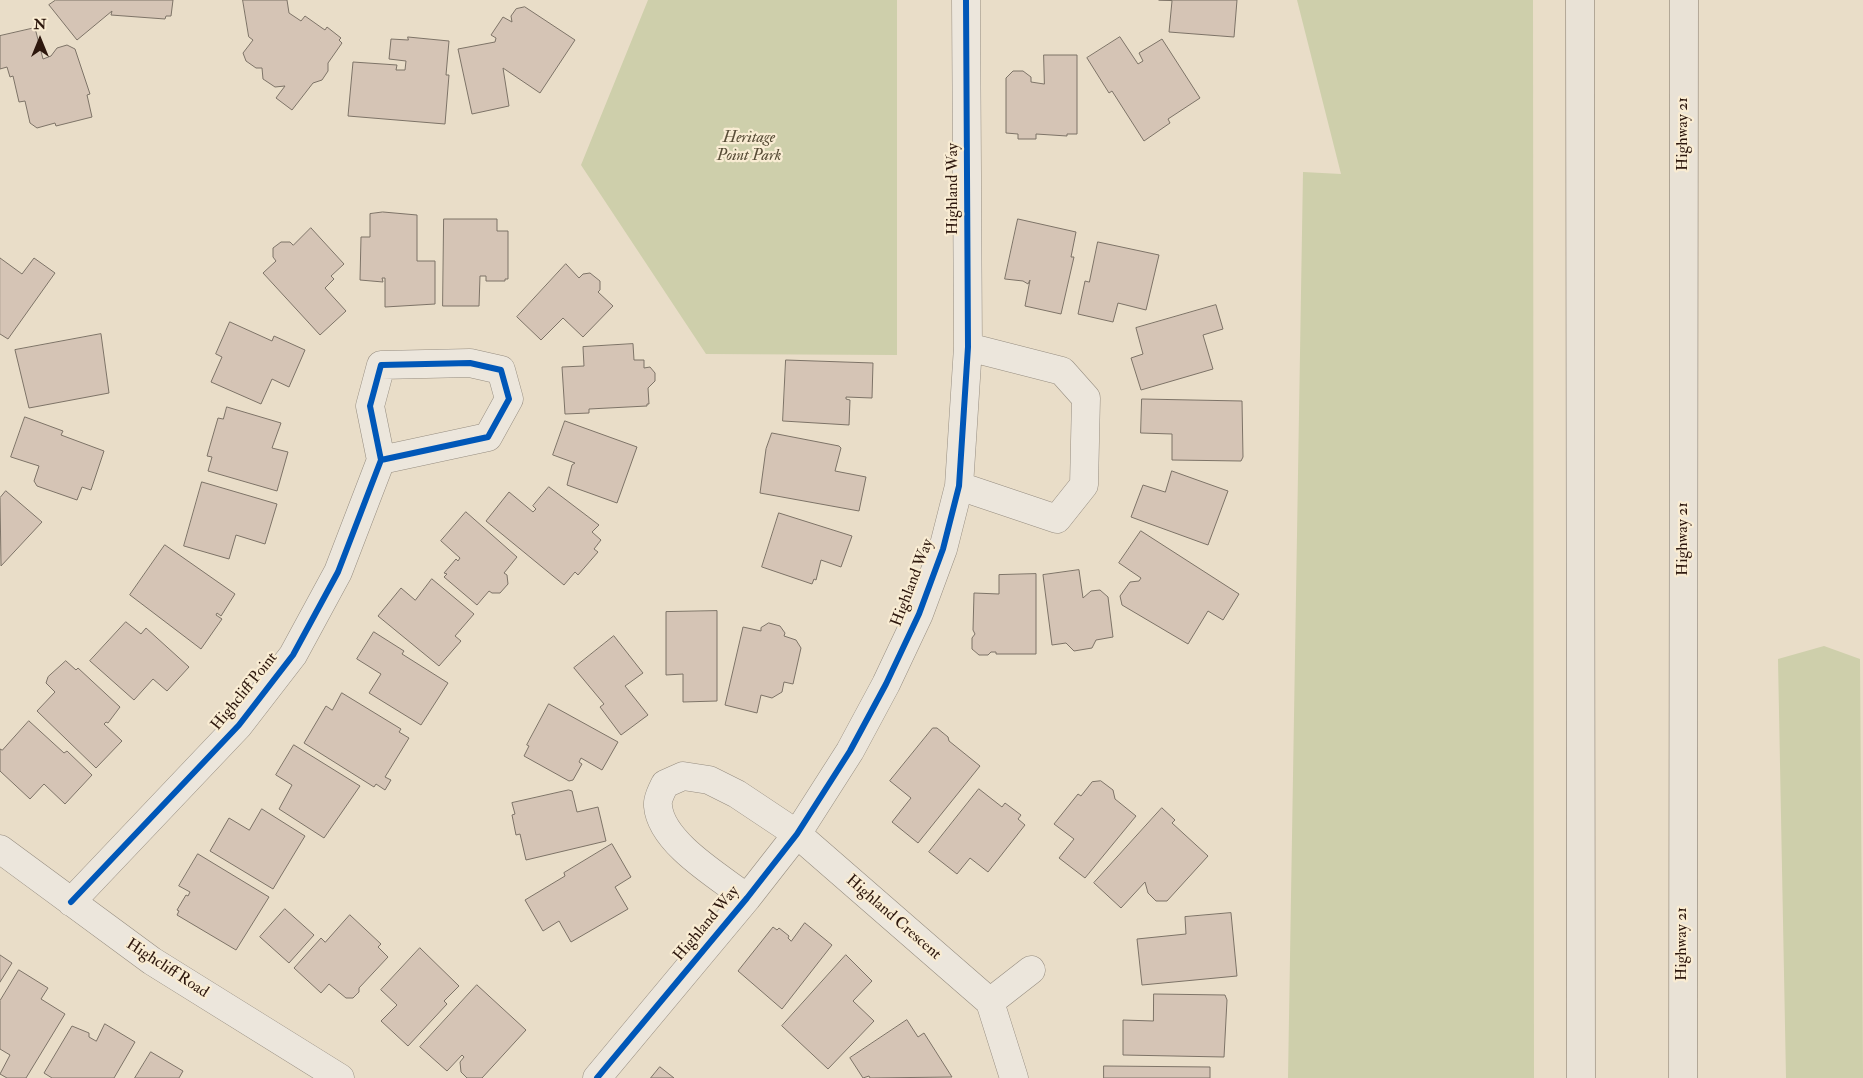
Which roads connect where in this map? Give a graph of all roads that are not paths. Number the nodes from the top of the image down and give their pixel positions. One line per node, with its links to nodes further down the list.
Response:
1 (966, 0): 4 (street, Highland Way)
2 (1580, 0): 16 (main road)
3 (1684, 0): 17 (main road, Highway 21)
4 (968, 348): 6 (street, Highland Way); 6 (street)
5 (381, 460): 5 (street); 10 (street, Highcliff Point)
6 (959, 486): 7 (street, Highland Way)
7 (797, 834): 9 (street, Highland Way); 9 (street, Highland Way); 12 (street, Highland Crescent)
8 (0, 850): 10 (street, Highcliff Road)
9 (747, 898): 14 (street, Highland Way)
10 (71, 902): 13 (street, Highcliff Road)
11 (1031, 970): 12 (street)
12 (990, 1002): 15 (street)
13 (340, 1078)
14 (597, 1078)
15 (1014, 1078)
16 (1581, 1078)
17 (1683, 1078)

